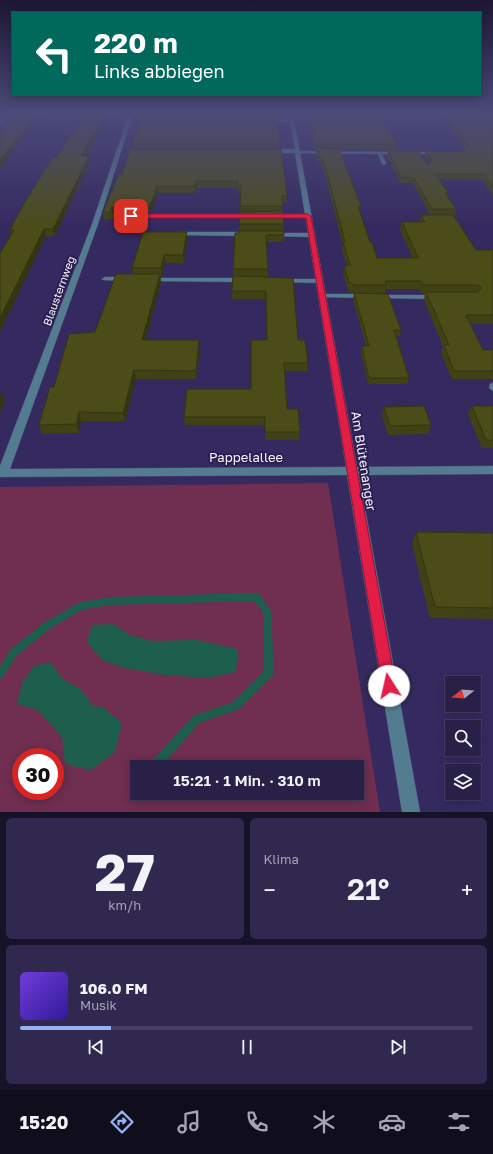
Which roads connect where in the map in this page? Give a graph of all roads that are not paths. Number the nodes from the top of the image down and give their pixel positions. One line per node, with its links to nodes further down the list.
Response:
1 (121, 152): 27 (street, Blausternweg)
2 (293, 152): 3 (street)
3 (297, 152): 4 (lane); 11 (street, Am Blütenanger)
4 (379, 152): 5 (lane); 8 (lane)
5 (419, 153): 6 (lane); 7 (lane)
6 (431, 153)
7 (422, 157)
8 (384, 164)
9 (165, 212): 12 (lane)
10 (269, 214): 11 (lane)
11 (308, 215): 16 (street, Am Blütenanger)
12 (116, 216)
13 (166, 234): 14 (lane)
14 (250, 234)
15 (266, 234): 16 (lane)
16 (312, 235): 22 (street, Am Blütenanger)
17 (105, 280): 18 (lane)
18 (128, 280)
19 (143, 280): 20 (lane)
20 (250, 280)
21 (273, 280): 22 (lane)
22 (320, 281): 23 (street, Am Blütenanger)
23 (322, 296): 24 (lane); 26 (street, Am Blütenanger)
24 (445, 297)
25 (493, 470): 26 (street, Pappelallee)
26 (352, 471): 27 (street, Pappelallee); 28 (street, Am Blütenanger)
27 (1, 473)
28 (411, 812)

